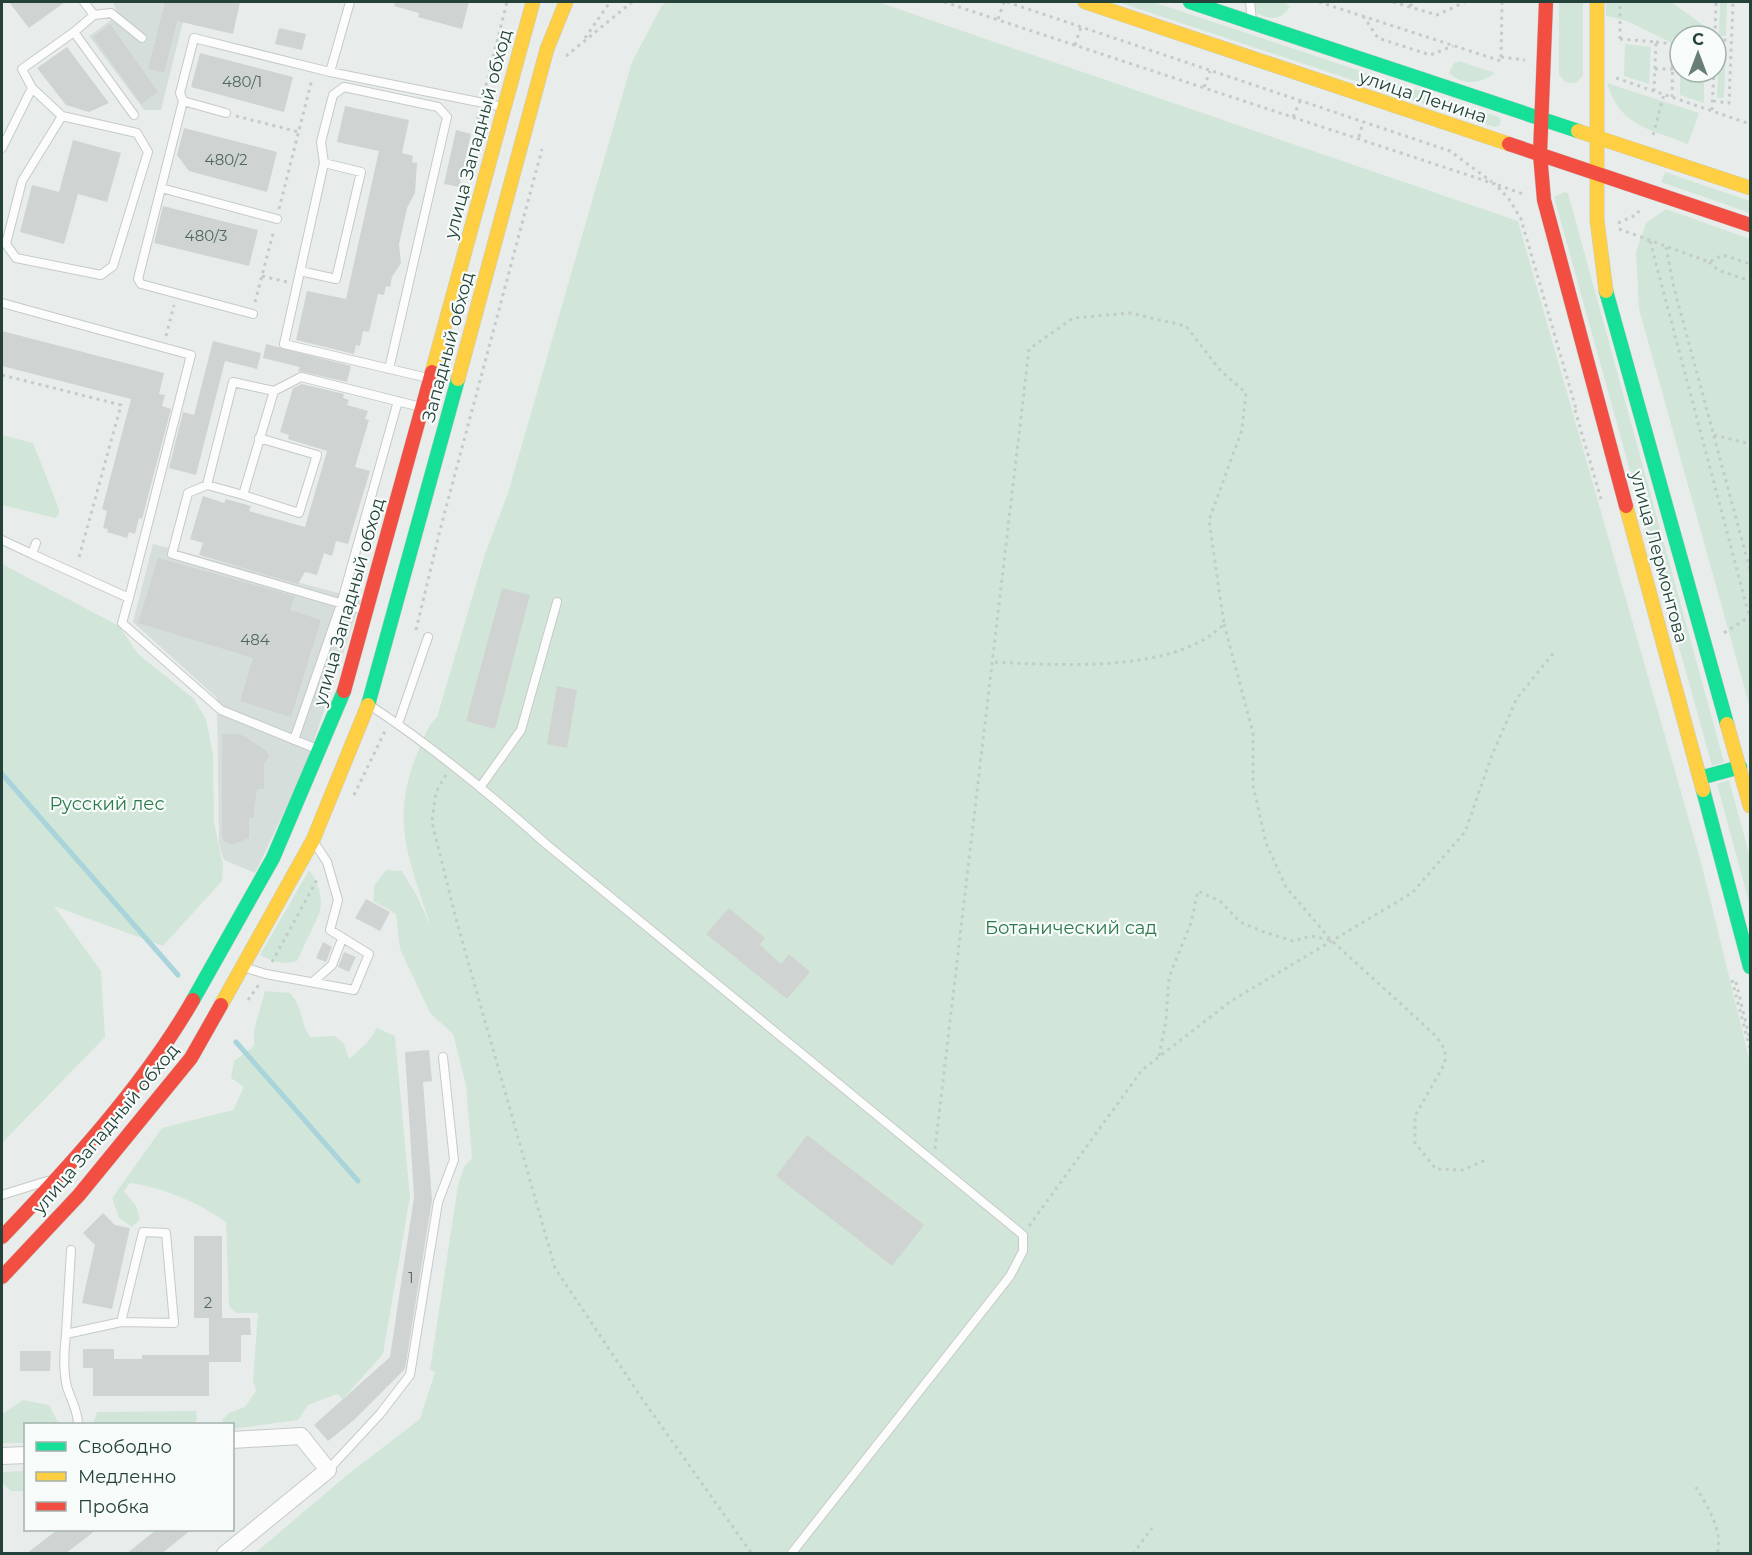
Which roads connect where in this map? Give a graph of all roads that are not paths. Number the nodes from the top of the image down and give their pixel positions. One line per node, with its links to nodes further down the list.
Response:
1 (84, 2): 10 (lane)
2 (350, 2): 14 (lane)
3 (533, 2): 17 (main road, улица Западный обход)
4 (566, 2): 50 (main road, Западный обход)
5 (1085, 2): 24 (main road, улица Ленина)
6 (1190, 2): 11 (main road, улица Ленина)
7 (1250, 2): 11 (lane)
8 (1546, 2): 21 (main road, улица Лермонтова)
9 (1597, 2): 22 (main road, улица Лермонтова)
10 (94, 15): 12 (lane); 13 (lane)
11 (1252, 21): 21 (main road, улица Ленина)
12 (74, 32): 15 (lane); 19 (lane)
13 (142, 38)
14 (330, 72): 16 (lane); 17 (lane)
15 (32, 88): 20 (lane); 23 (lane)
16 (183, 101): 18 (lane); 27 (lane)
17 (504, 107): 35 (main road, улица Западный обход)
18 (226, 113)
19 (135, 115)
20 (62, 116): 20 (lane)
21 (1543, 118): 22 (main road, улица Ленина); 24 (main road, улица Лермонтова)
22 (1596, 136): 26 (main road, улица Лермонтова); 28 (main road, улица Ленина)
23 (2, 148)
24 (1540, 154): 26 (main road, улица Ленина); 55 (main road, улица Лермонтова)
25 (324, 163): 31 (lane); 31 (lane); 34 (lane)
26 (1596, 173): 30 (main road, улица Ленина); 54 (main road, улица Лермонтова)
27 (161, 188): 29 (lane); 33 (lane)
28 (1750, 188)
29 (277, 219)
30 (1750, 225)
31 (300, 271): 34 (lane)
32 (2, 303): 45 (lane)
33 (252, 314)
34 (389, 369): 35 (lane)
35 (432, 379): 38 (main road, улица Западный обход)
36 (274, 392): 37 (lane); 39 (lane); 40 (lane)
37 (398, 401): 38 (lane); 47 (lane)
38 (424, 408): 48 (main road, улица Западный обход)
39 (259, 438): 41 (lane); 41 (lane)
40 (207, 485): 41 (lane); 47 (lane)
41 (243, 495)
42 (2, 540): 44 (lane)
43 (36, 543): 44 (lane)
44 (32, 554): 45 (lane)
45 (129, 598): 52 (lane)
46 (557, 603): 56 (lane)
47 (341, 604): 48 (lane); 52 (lane)
48 (367, 611): 53 (main road, улица Западный обход)
49 (428, 637): 51 (lane)
50 (368, 704): 51 (lane); 58 (main road, улица Западный обход)
51 (398, 724): 56 (lane)
52 (294, 740): 53 (lane)
53 (321, 751): 64 (main road, улица Западный обход)
54 (1740, 767): 55 (main road); 57 (main road, улица Лермонтова)
55 (1700, 778): 61 (main road, улица Лермонтова)
56 (481, 786): 77 (lane)
57 (1750, 806)
58 (313, 840): 59 (lane); 60 (main road, улица Западный обход)
59 (342, 939): 62 (lane); 62 (lane)
60 (242, 966): 62 (lane); 68 (main road, улица Западный обход)
61 (1750, 967)
62 (315, 981)
63 (443, 1057): 75 (lane)
64 (59, 1178): 65 (lane); 66 (main road, улица Западный обход)
65 (2, 1195)
66 (2, 1237)
67 (72, 1250): 70 (lane)
68 (2, 1277)
69 (121, 1322): 69 (lane); 70 (lane)
70 (66, 1334): 71 (lane)
71 (78, 1423)
72 (234, 1440): 75 (street)
73 (2, 1455): 74 (street)
74 (24, 1455)
75 (328, 1470): 76 (street)
76 (225, 1554)
77 (792, 1554)

